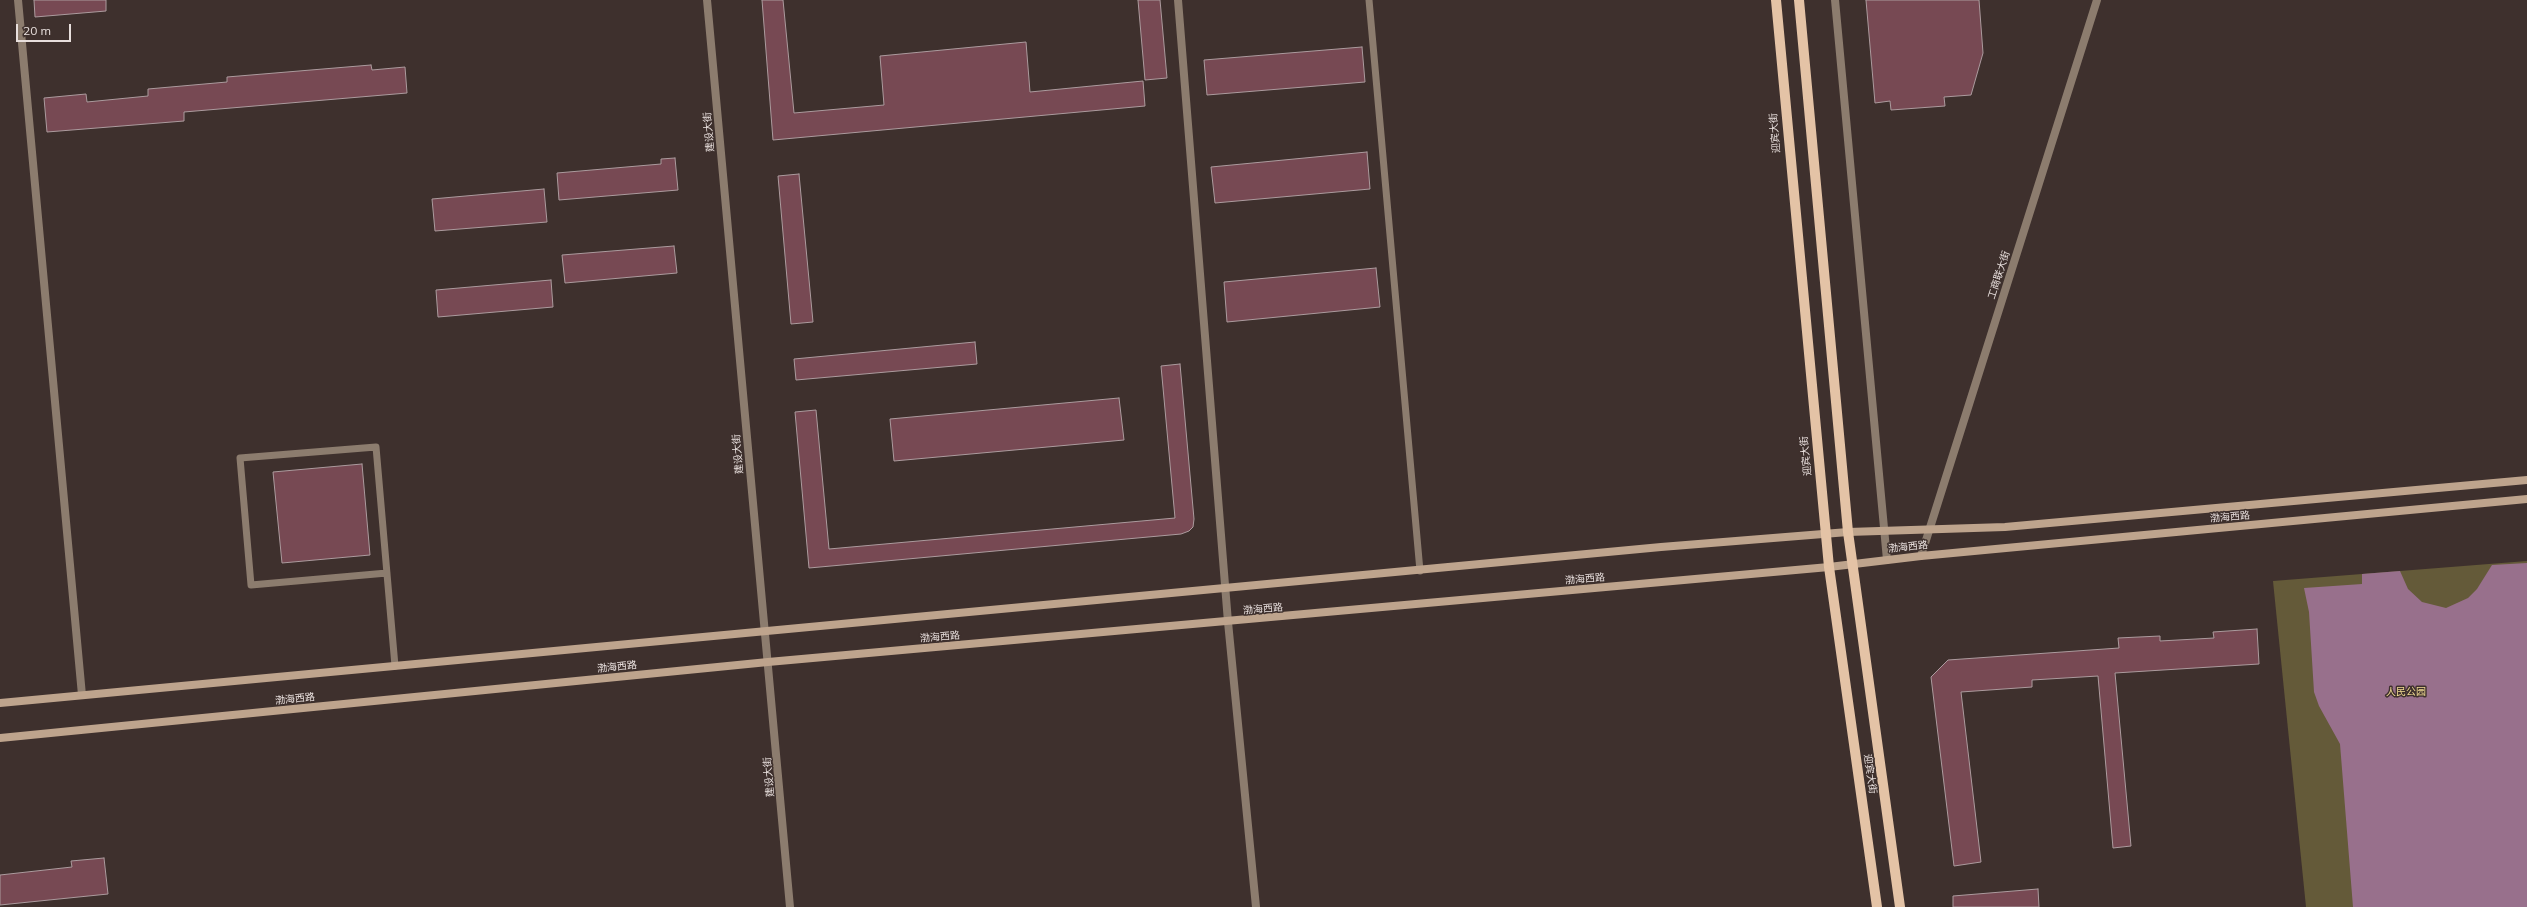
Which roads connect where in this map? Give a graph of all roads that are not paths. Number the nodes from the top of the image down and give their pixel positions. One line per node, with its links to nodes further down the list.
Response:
1 (18, 0): 26 (street)
2 (707, 0): 23 (street, 建设大街)
3 (1178, 0): 21 (street)
4 (1369, 0): 19 (lane)
5 (1776, 0): 14 (main road, 迎宾大街)
6 (1799, 0): 13 (main road, 迎宾大街)
7 (1835, 0): 12 (street)
8 (2097, 0): 11 (street, 工商联大街)
9 (2527, 480): 11 (main road, 渤海西路)
10 (2527, 499): 15 (main road, 渤海西路)
11 (1929, 530): 12 (main road, 渤海西路); 15 (street, 工商联大街)
12 (1885, 531): 13 (main road, 渤海西路); 16 (street)
13 (1848, 532): 14 (main road, 渤海西路); 17 (main road, 迎宾大街)
14 (1826, 534): 18 (main road, 迎宾大街); 19 (main road, 渤海西路)
15 (1921, 556): 16 (main road, 渤海西路)
16 (1888, 560): 17 (main road, 渤海西路)
17 (1852, 564): 18 (main road, 渤海西路); 32 (main road, 迎宾大街)
18 (1829, 567): 22 (main road, 渤海西路); 31 (main road, 迎宾大街)
19 (1420, 571): 21 (main road, 渤海西路)
20 (387, 573): 20 (lane); 25 (lane)
21 (1226, 588): 22 (street); 23 (main road, 渤海西路)
22 (1228, 622): 24 (main road, 渤海西路); 30 (street)
23 (764, 631): 24 (street, 建设大街); 25 (main road, 渤海西路)
24 (768, 662): 28 (main road, 渤海西路); 29 (street, 建设大街)
25 (395, 666): 26 (main road, 渤海西路)
26 (82, 695): 27 (main road, 渤海西路)
27 (0, 703)
28 (0, 738)
29 (790, 907)
30 (1256, 907)
31 (1877, 907)
32 (1900, 907)

